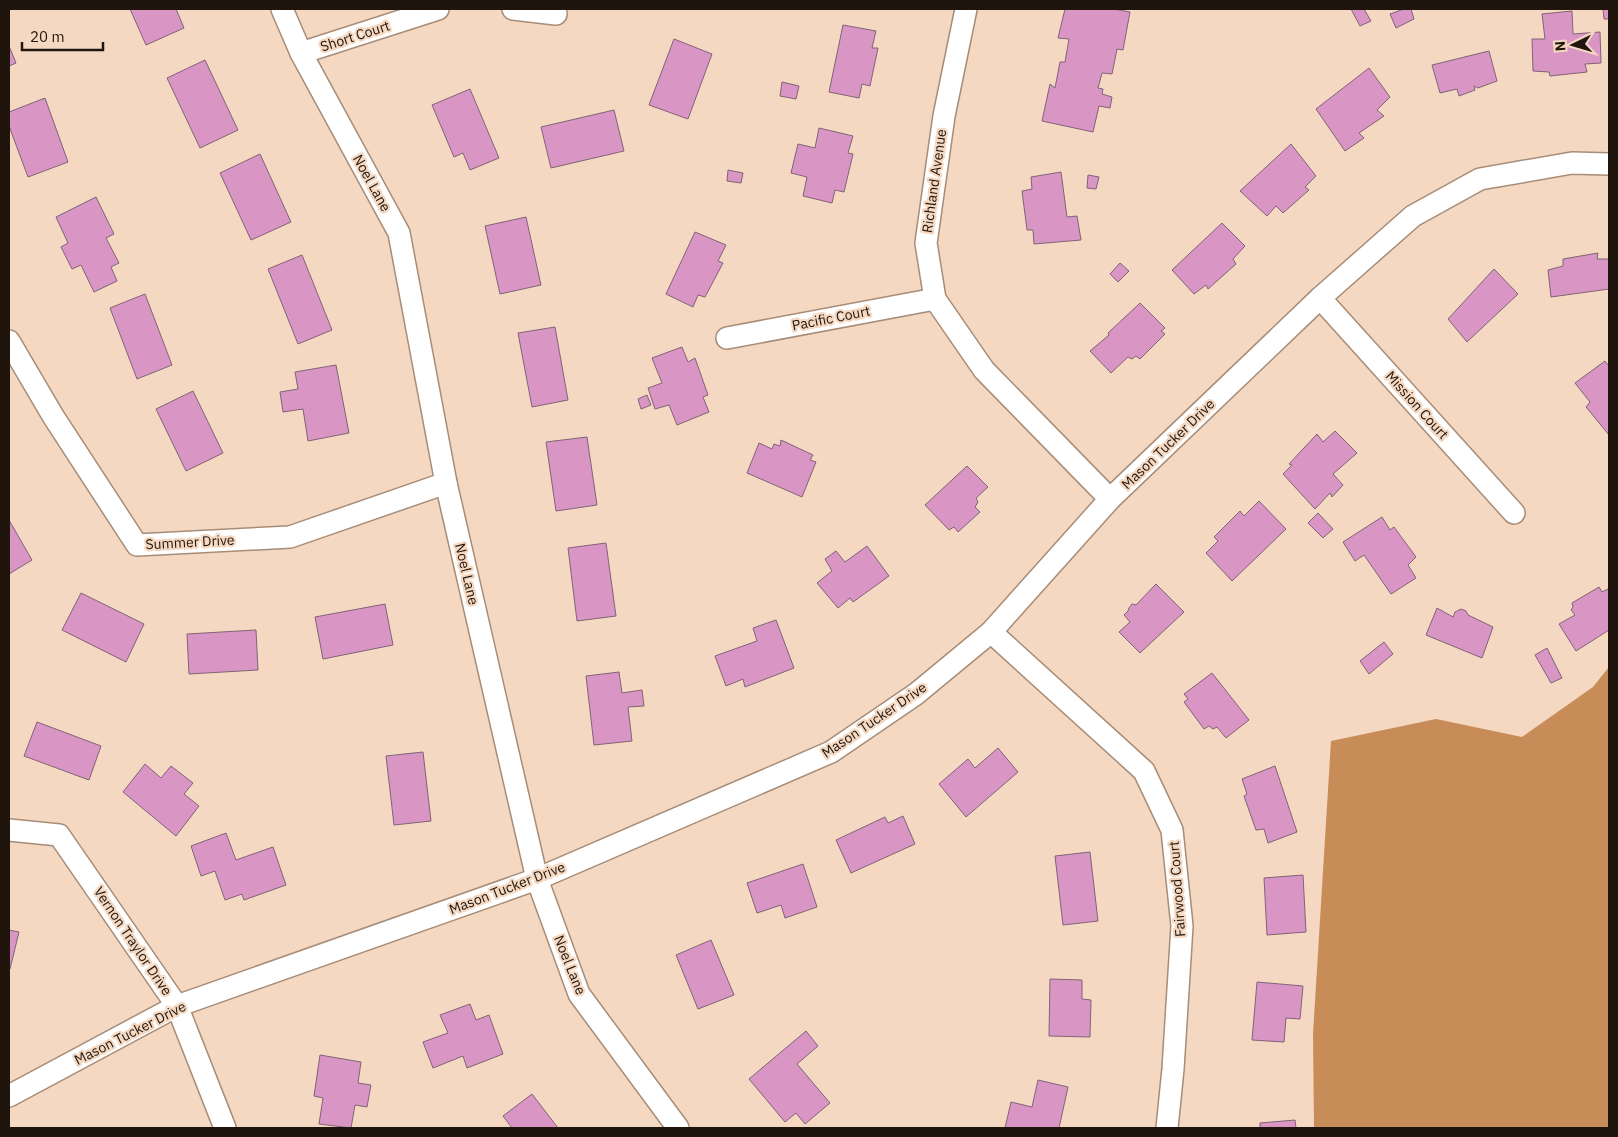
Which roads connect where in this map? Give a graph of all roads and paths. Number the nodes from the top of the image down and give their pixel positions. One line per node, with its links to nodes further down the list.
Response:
1 (282, 9): 6 (street, Noel Lane)
2 (438, 9): 6 (street, Short Court)
3 (513, 9): 5 (street)
4 (966, 9): 9 (street, Richland Avenue)
5 (556, 14)
6 (301, 53): 12 (street, Noel Lane)
7 (1609, 164): 8 (street, Mason Tucker Drive)
8 (1320, 298): 13 (street, Mason Tucker Drive); 14 (street, Mission Court)
9 (935, 299): 10 (street, Pacific Court); 13 (street, Richland Avenue)
10 (727, 338)
11 (9, 341): 12 (street, Summer Drive)
12 (446, 483): 17 (street, Noel Lane)
13 (1110, 499): 15 (street, Mason Tucker Drive)
14 (1514, 512)
15 (991, 632): 17 (street, Mason Tucker Drive); 22 (street, Fairwood Court)
16 (9, 830): 18 (street, Vernon Traylor Drive)
17 (537, 879): 18 (street, Mason Tucker Drive); 21 (street, Noel Lane)
18 (177, 1006): 19 (street, Mason Tucker Drive); 20 (street, Vernon Traylor Drive)
19 (9, 1096)
20 (226, 1128)
21 (678, 1128)
22 (1167, 1128)

